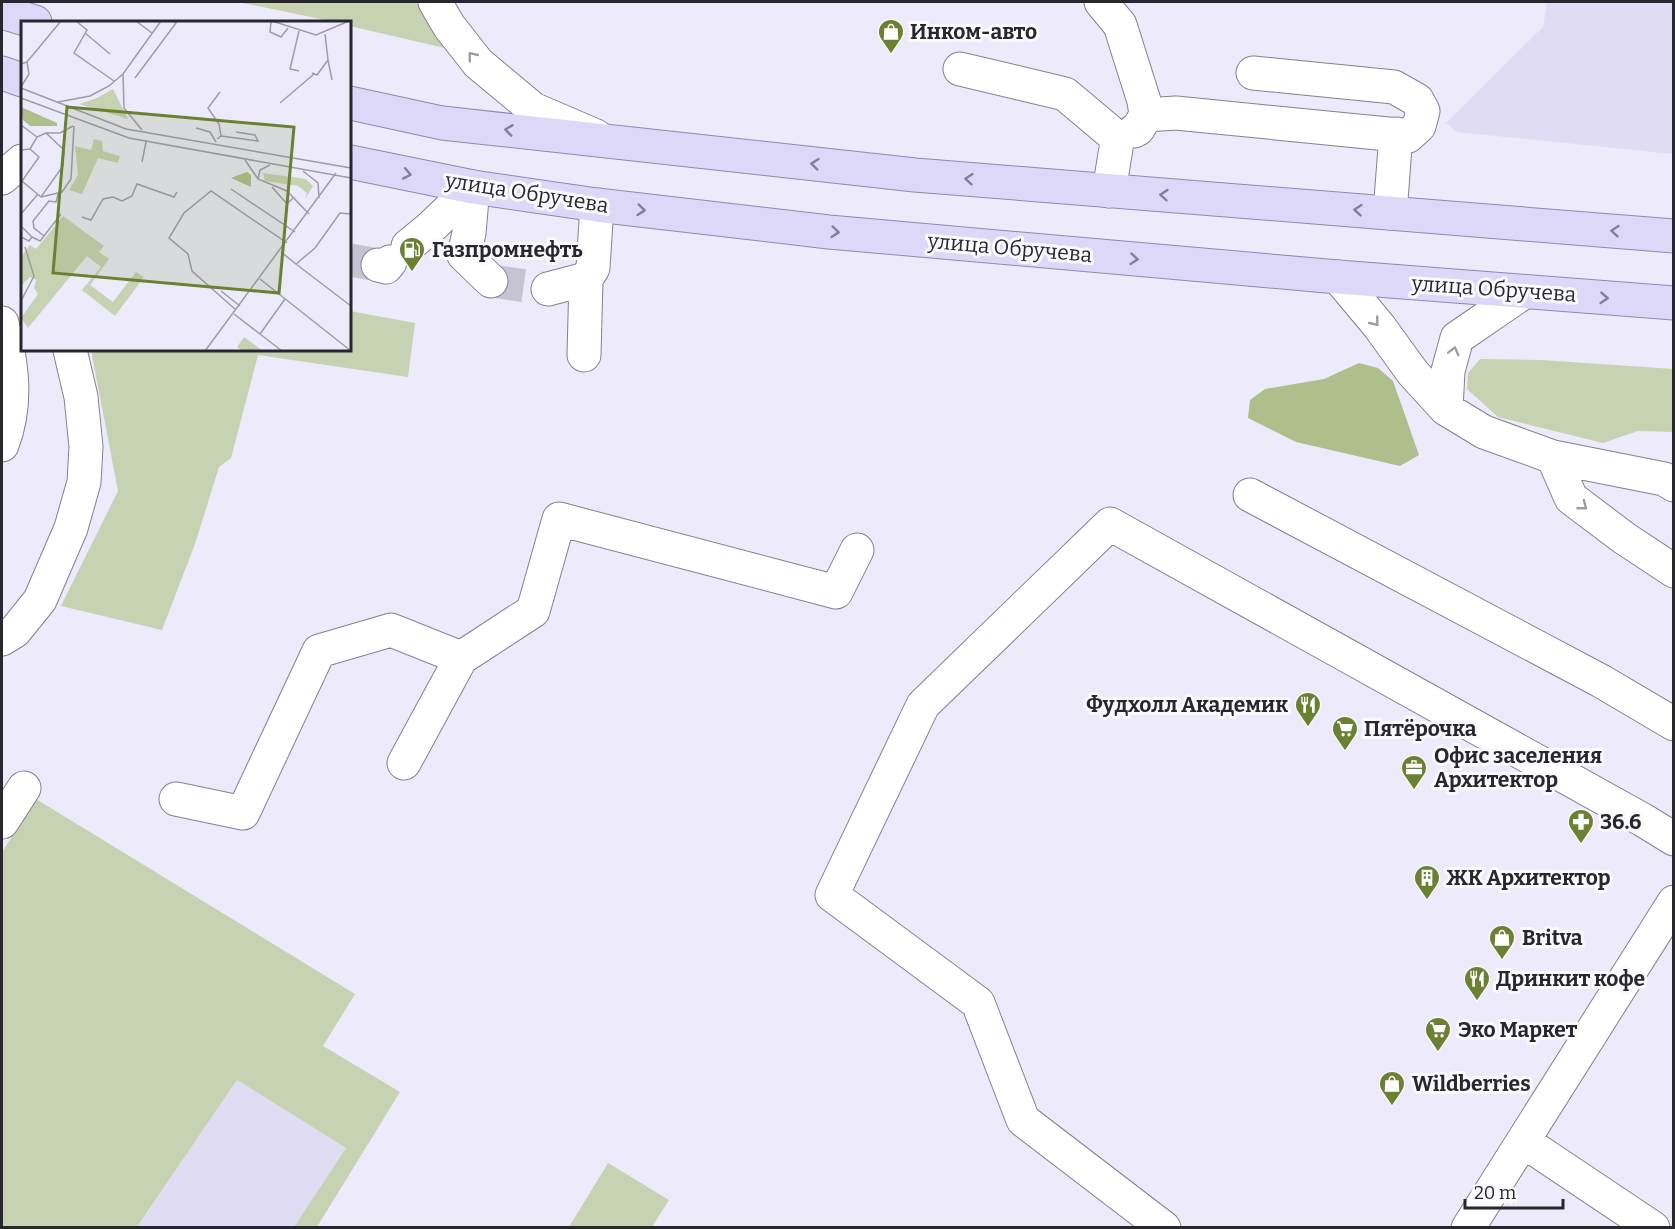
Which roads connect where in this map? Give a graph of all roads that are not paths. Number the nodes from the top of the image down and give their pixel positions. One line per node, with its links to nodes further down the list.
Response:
1 (435, 2): 12 (street, one-way to 1)
2 (1101, 2): 10 (street)
3 (2, 12): 4 (main road)
4 (32, 21)
5 (960, 69): 13 (street)
6 (2, 73): 8 (main road)
7 (1253, 73): 11 (street)
8 (21, 80)
9 (351, 104): 12 (main road, one-way to 9)
10 (1146, 115): 11 (street); 13 (street)
11 (1396, 134): 20 (street)
12 (609, 142): 18 (main road, one-way to 12)
13 (1117, 142): 18 (street)
14 (21, 162): 16 (street)
15 (351, 162): 17 (main road, улица Обручева, one-way to 17)
16 (2, 178)
17 (473, 187): 19 (main road, улица Обручева); 22 (street); 25 (street)
18 (1109, 191): 20 (main road, one-way to 18)
19 (597, 205): 23 (main road, улица Обручева, one-way to 23); 24 (street)
20 (1390, 213): 21 (main road, one-way to 20)
21 (1674, 236)
22 (392, 258)
23 (1338, 277): 27 (main road, улица Обручева); 32 (street, one-way to 32)
24 (586, 279): 26 (street); 31 (street)
25 (491, 281)
26 (548, 289)
27 (1524, 292): 28 (main road, улица Обручева, one-way to 28); 32 (street, one-way to 27)
28 (1674, 303)
29 (2, 323): 33 (street)
30 (70, 351): 39 (street)
31 (584, 355)
32 (1446, 409): 34 (street)
33 (2, 445)
34 (1553, 457): 35 (street); 38 (street, one-way to 38)
35 (1674, 485)
36 (1250, 495): 41 (street)
37 (857, 550): 40 (street)
38 (1674, 571)
39 (2, 639)
40 (461, 658): 42 (street); 44 (street)
41 (1674, 724)
42 (404, 763)
43 (24, 788): 45 (street)
44 (176, 799)
45 (2, 822)
46 (1674, 839): 49 (street)
47 (1668, 922): 48 (street)
48 (1523, 1141): 50 (street); 51 (street)
49 (1164, 1227)
50 (1468, 1227)
51 (1653, 1227)

